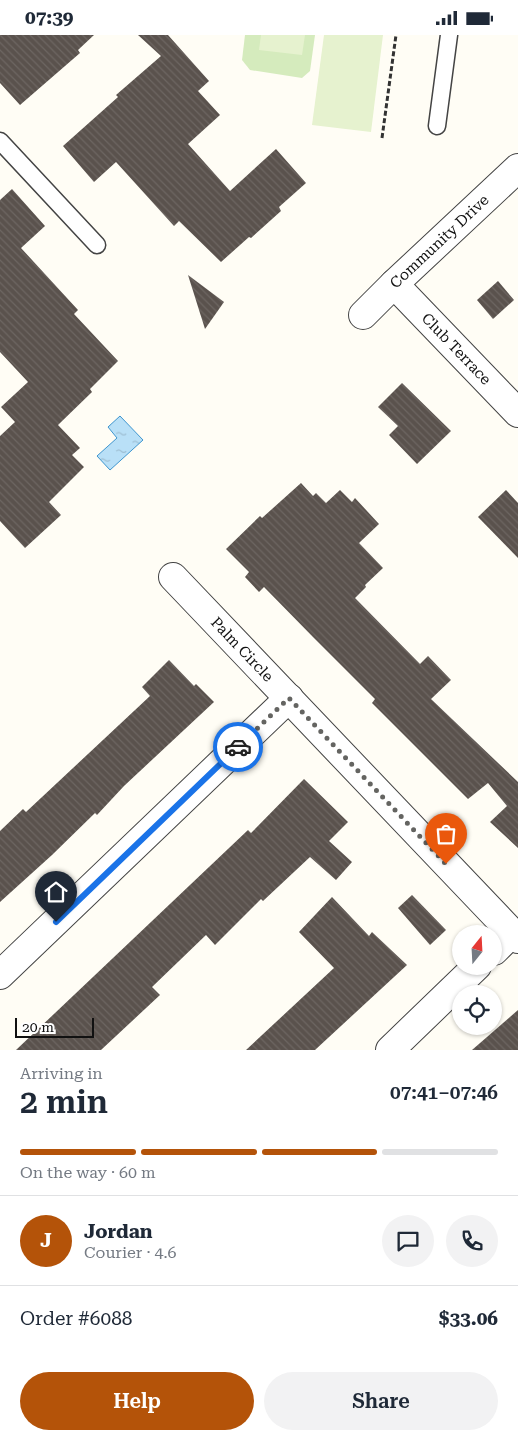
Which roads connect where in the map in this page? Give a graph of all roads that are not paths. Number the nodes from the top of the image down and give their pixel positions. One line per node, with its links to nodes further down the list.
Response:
1 (449, 35): 2 (lane)
2 (437, 127)
3 (0, 141): 5 (lane)
4 (518, 168): 6 (street, Community Drive)
5 (98, 245)
6 (394, 284): 7 (street, Community Drive); 8 (street, Club Terrace)
7 (363, 315)
8 (518, 413)
9 (173, 577): 10 (street, Palm Circle)
10 (289, 698): 11 (street, Palm Circle); 12 (street)
11 (508, 941)
12 (0, 975)
13 (469, 975): 14 (street)
14 (390, 1050)

